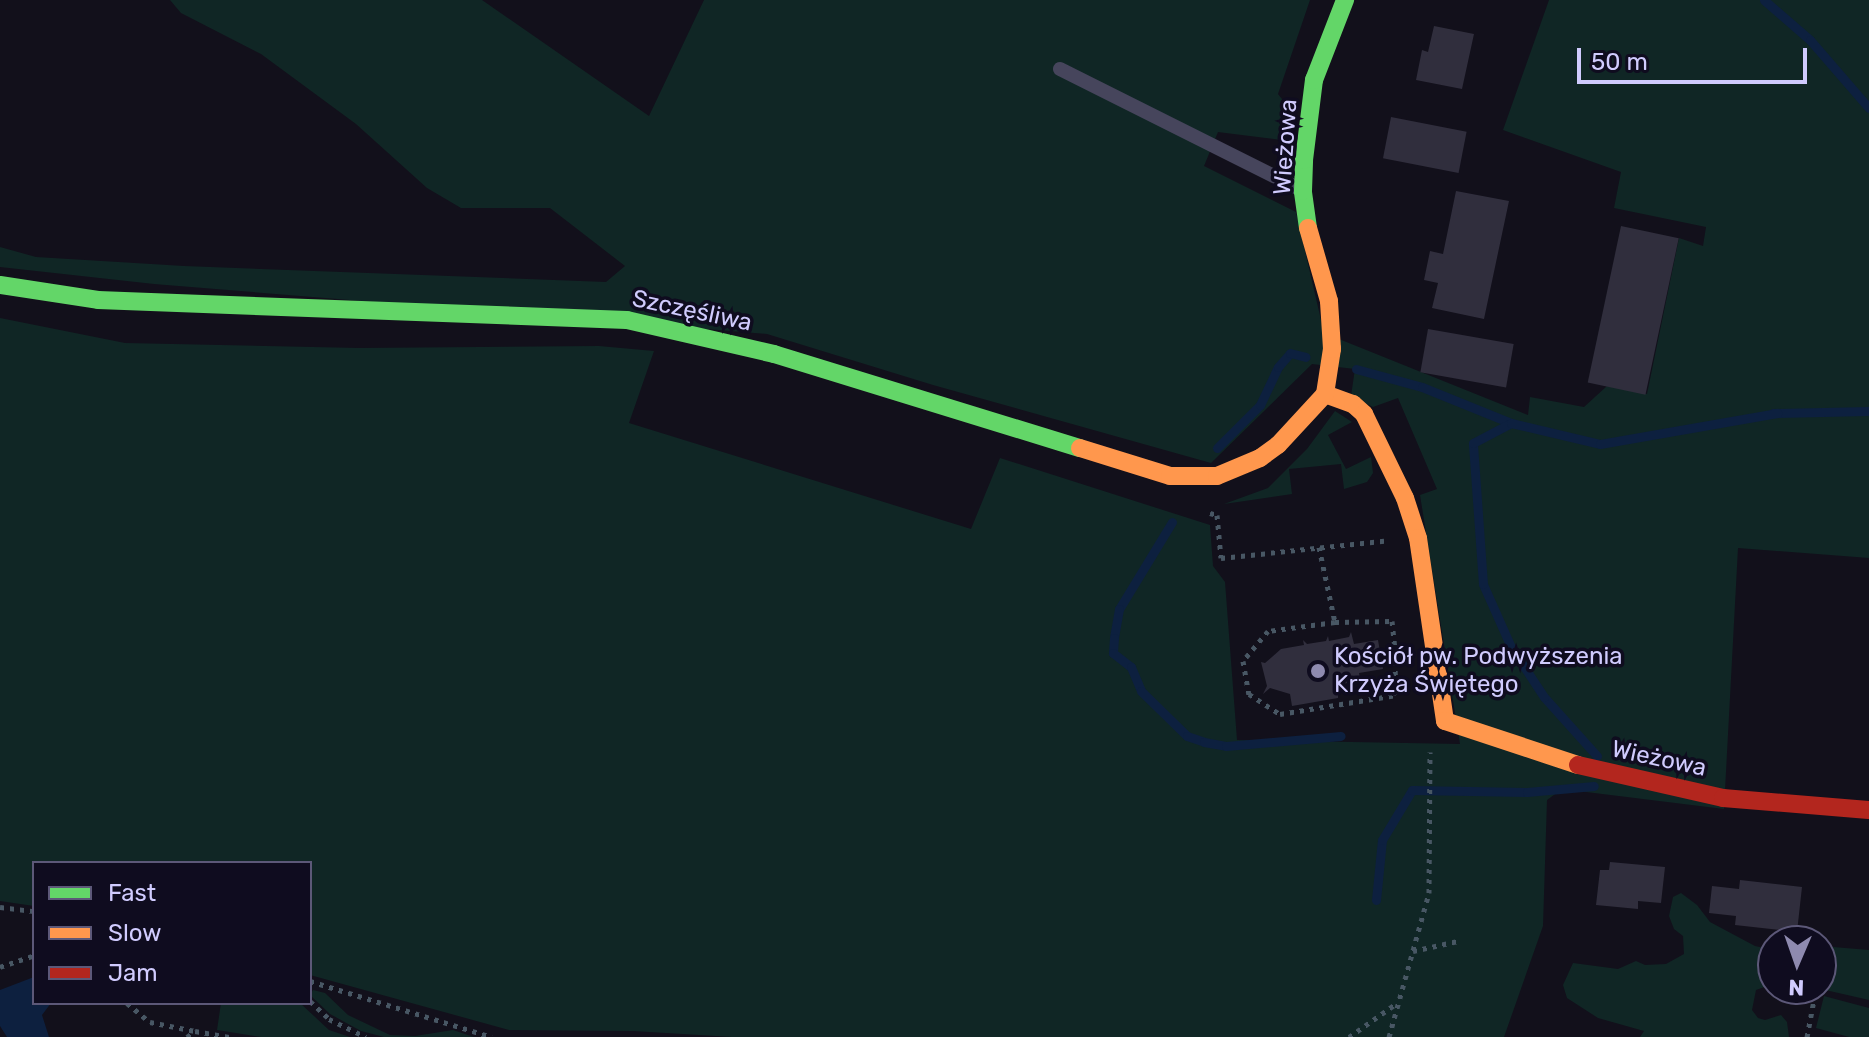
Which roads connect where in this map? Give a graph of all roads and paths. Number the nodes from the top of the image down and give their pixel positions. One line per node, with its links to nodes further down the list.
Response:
1 (1345, 0): 3 (street, Wieżowa)
2 (1060, 69): 3 (lane)
3 (1303, 191): 5 (street, Wieżowa)
4 (0, 285): 5 (street, Szczęśliwa)
5 (1325, 394): 7 (street)
6 (1202, 511): 8 (path)
7 (1418, 538): 8 (path); 10 (street)
8 (1319, 547): 9 (path)
9 (1335, 622): 11 (path); 11 (path)
10 (1437, 651): 11 (path); 13 (street, Wieżowa)
11 (1395, 657)
12 (1430, 747): 17 (path)
13 (1869, 810)
14 (0, 907): 15 (path)
15 (32, 911)
16 (1458, 941): 17 (path)
17 (1413, 951): 21 (path)
18 (32, 956): 19 (path)
19 (0, 967)
20 (312, 982): 29 (path)
21 (1399, 1001): 30 (path); 31 (path)
22 (312, 1003): 28 (path)
23 (129, 1005): 25 (path)
24 (1813, 1005): 32 (path)
25 (195, 1031): 26 (path); 27 (path)
26 (187, 1037)
27 (230, 1037)
28 (366, 1037)
29 (492, 1037)
30 (1349, 1037)
31 (1389, 1037)
32 (1807, 1037)

